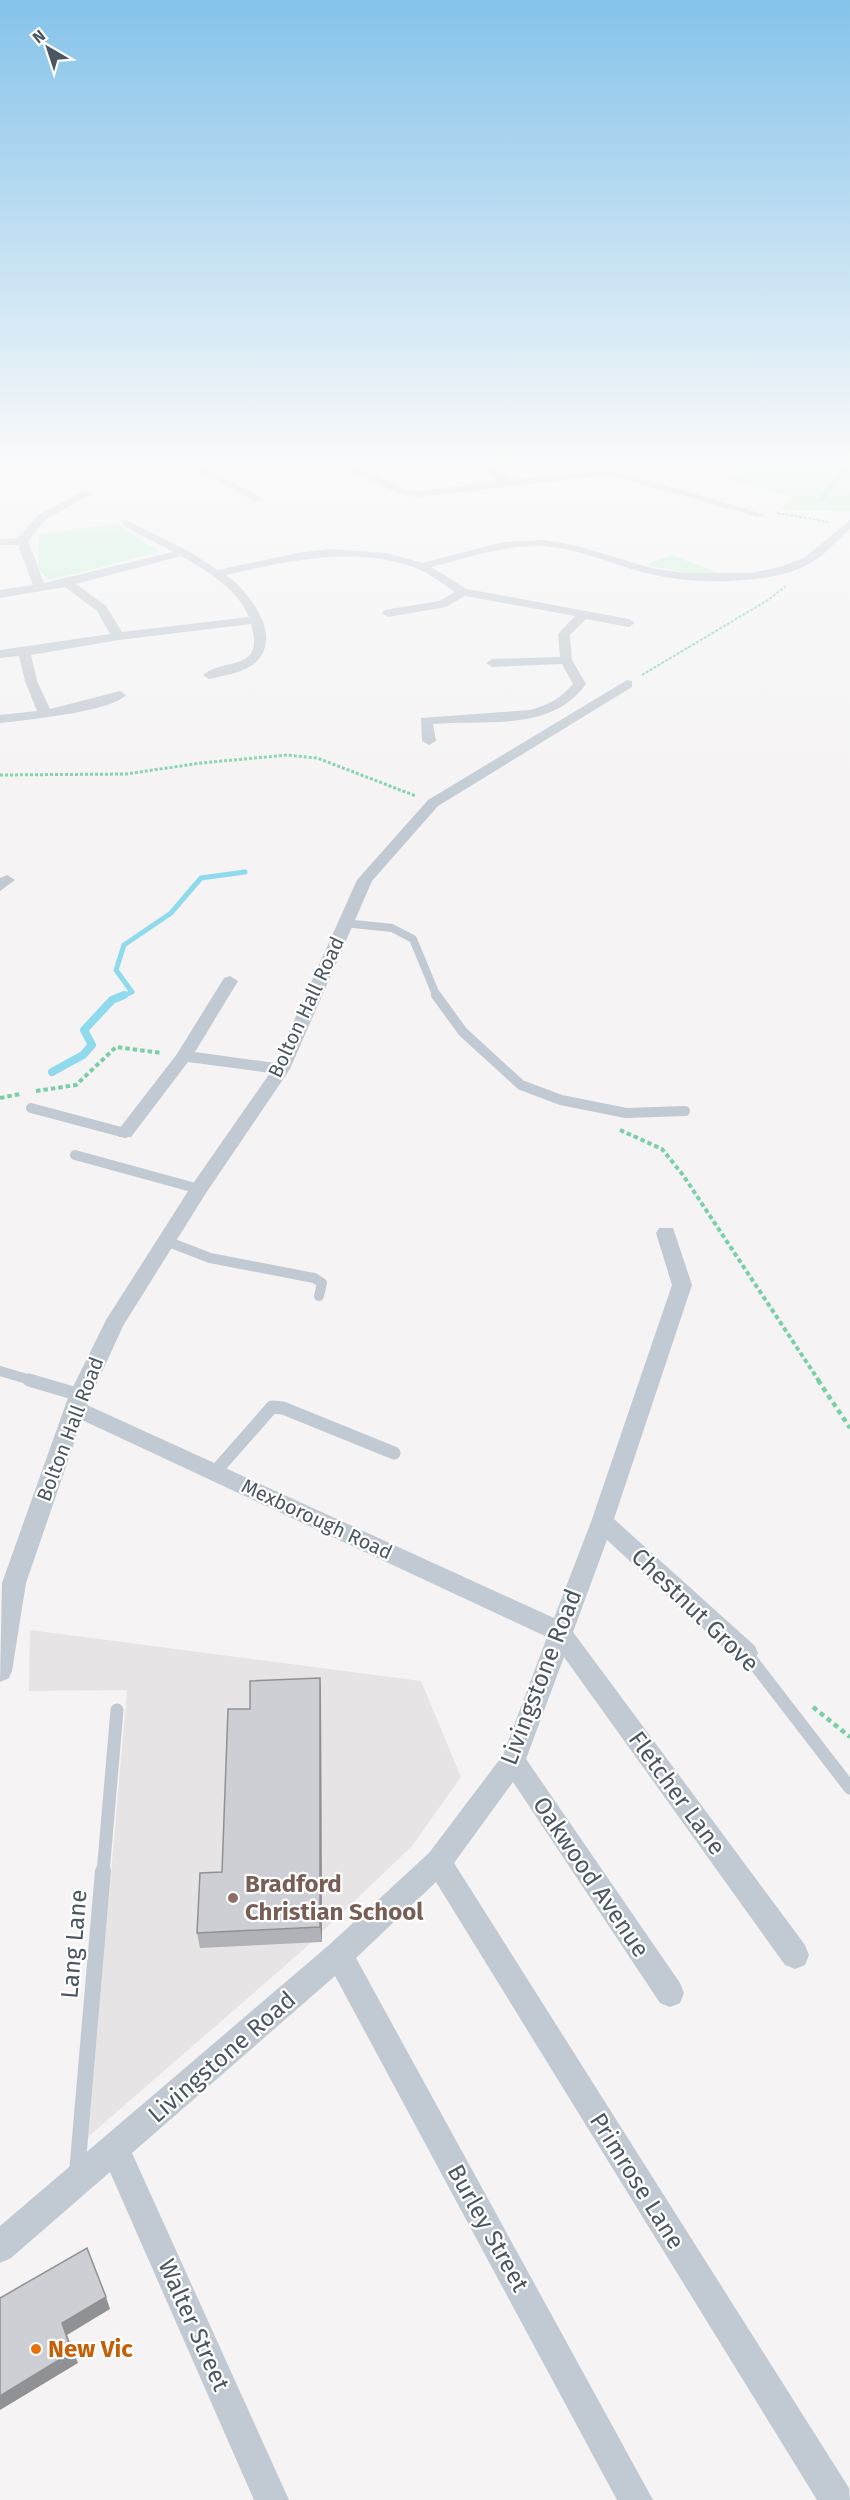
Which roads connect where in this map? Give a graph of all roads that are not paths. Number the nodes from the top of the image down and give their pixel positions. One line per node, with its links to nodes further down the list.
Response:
1 (36, 577): 6 (street)
2 (92, 577): 5 (street)
3 (222, 577): 11 (street)
4 (439, 577): 7 (street)
5 (67, 583): 6 (street); 13 (street)
6 (40, 588): 8 (street)
7 (464, 592): 9 (street); 10 (street)
8 (0, 594)
9 (388, 613)
10 (584, 614): 12 (street); 16 (street)
11 (258, 619): 13 (street); 18 (street)
12 (629, 623)
13 (118, 636): 14 (street)
14 (24, 653): 15 (street); 21 (street)
15 (0, 654)
16 (566, 660): 17 (street); 23 (street)
17 (492, 663)
18 (209, 675)
19 (627, 684): 24 (street, Bolton Hall Road)
20 (120, 695): 21 (street)
21 (45, 713): 22 (street)
22 (0, 719)
23 (429, 741)
24 (344, 923): 27 (street, Bolton Hall Road); 29 (lane)
25 (230, 981): 26 (street)
26 (184, 1056): 27 (street); 30 (street)
27 (281, 1069): 32 (street, Bolton Hall Road)
28 (31, 1108): 30 (lane)
29 (684, 1112)
30 (125, 1133)
31 (75, 1155): 32 (lane)
32 (199, 1189): 34 (street, Bolton Hall Road)
33 (666, 1233): 40 (street, Livingstone Road)
34 (166, 1241): 35 (lane); 37 (street, Bolton Hall Road)
35 (319, 1296)
36 (0, 1371): 37 (lane)
37 (77, 1401): 39 (street, Mexborough Road); 41 (street, Bolton Hall Road)
38 (394, 1453): 39 (lane)
39 (215, 1472): 42 (street, Mexborough Road)
40 (602, 1522): 42 (street, Livingstone Road); 43 (street, Chestnut Grove)
41 (7, 1583): 44 (street, Bolton Hall Road)
42 (559, 1631): 46 (street, Livingstone Road); 50 (street, Fletcher Lane)
43 (746, 1653): 47 (lane, Chestnut Grove)
44 (0, 1671)
45 (117, 1710): 53 (lane, Lang Lane)
46 (513, 1761): 48 (street, Livingstone Road); 51 (street, Oakwood Avenue)
47 (850, 1788)
48 (438, 1862): 49 (street, Livingstone Road); 57 (street, Primrose Lane)
49 (339, 1955): 52 (street, Livingstone Road); 56 (street, Burley Street)
50 (795, 1955)
51 (670, 1993)
52 (115, 2149): 53 (street, Livingstone Road); 55 (street, Walter Street)
53 (76, 2182): 54 (street, Livingstone Road)
54 (0, 2247)
55 (272, 2500)
56 (636, 2500)
57 (837, 2500)

